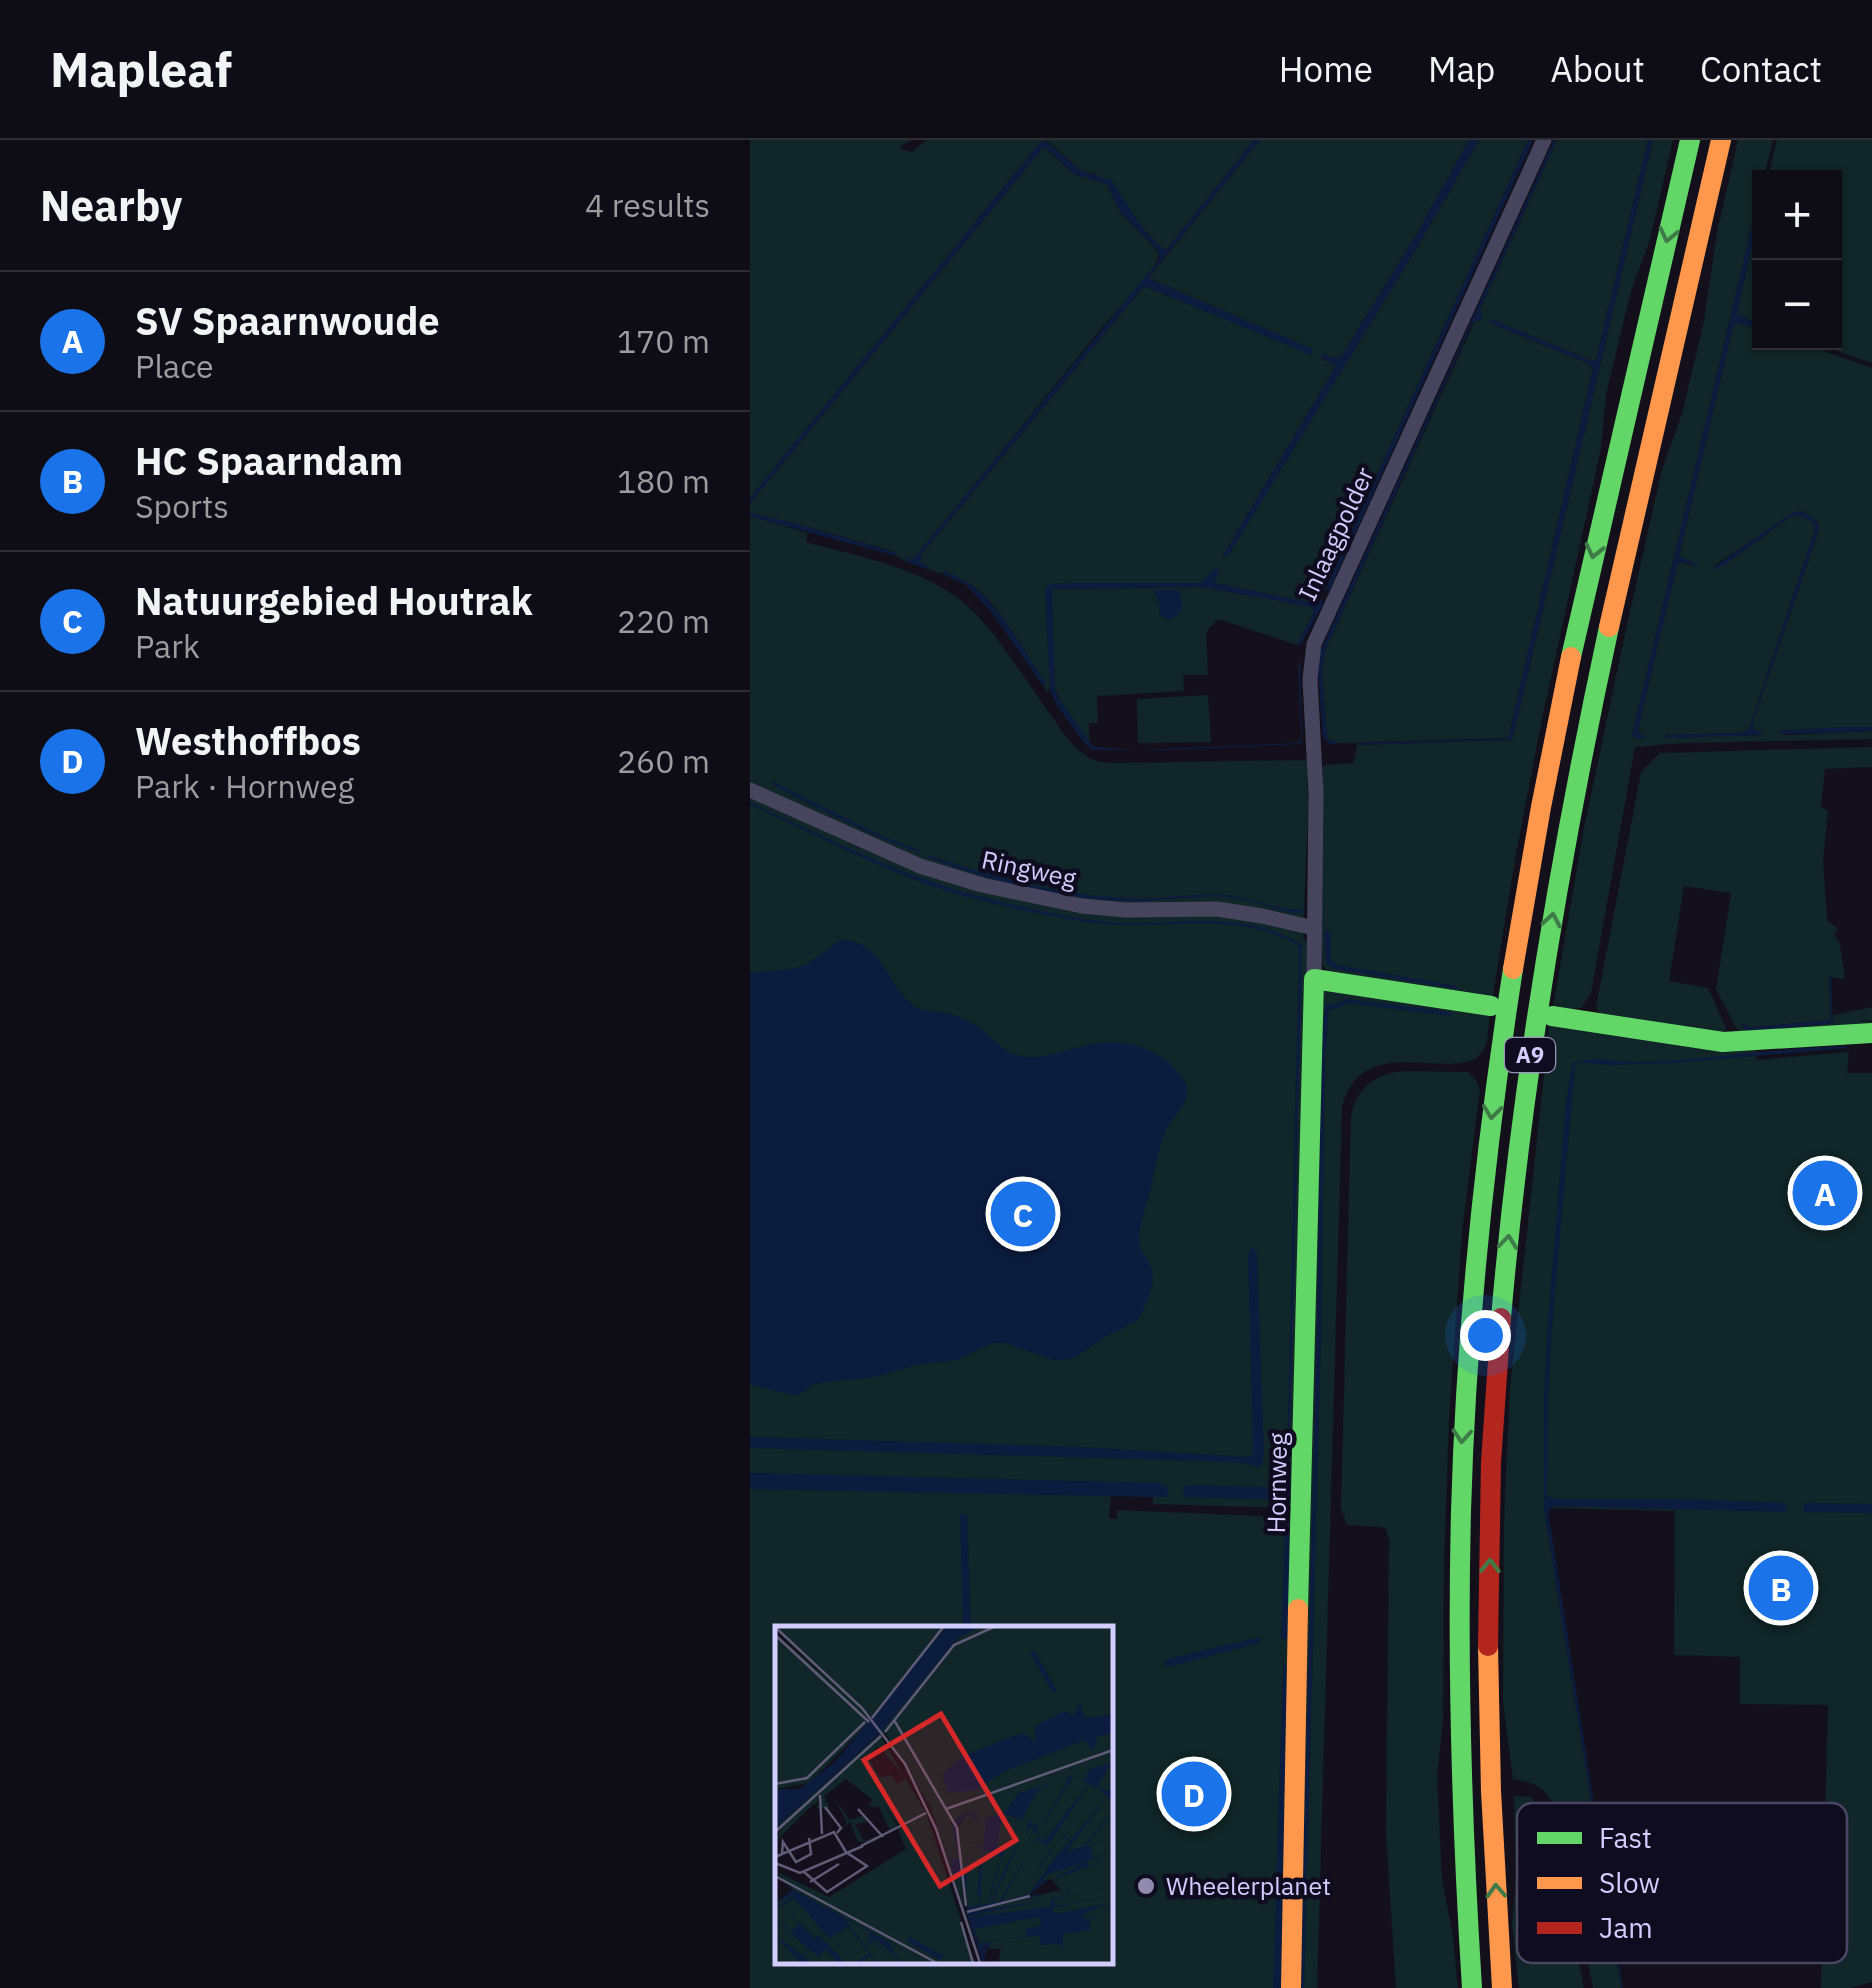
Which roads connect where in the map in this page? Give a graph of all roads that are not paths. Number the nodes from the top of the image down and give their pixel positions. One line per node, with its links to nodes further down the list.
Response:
1 (1544, 140): 5 (street, Inlaagpolder)
2 (1690, 140): 11 (main road, A9, one-way to 11)
3 (1721, 140): 12 (main road, A9, one-way to 3)
4 (750, 790): 5 (street, Ringweg)
5 (1314, 928): 6 (street, Inlaagpolder)
6 (1314, 980): 7 (main road); 10 (main road, Hornweg)
7 (1491, 1006)
8 (1552, 1016): 9 (main road)
9 (1872, 1033)
10 (1291, 1988)
11 (1472, 1988)
12 (1502, 1988)

